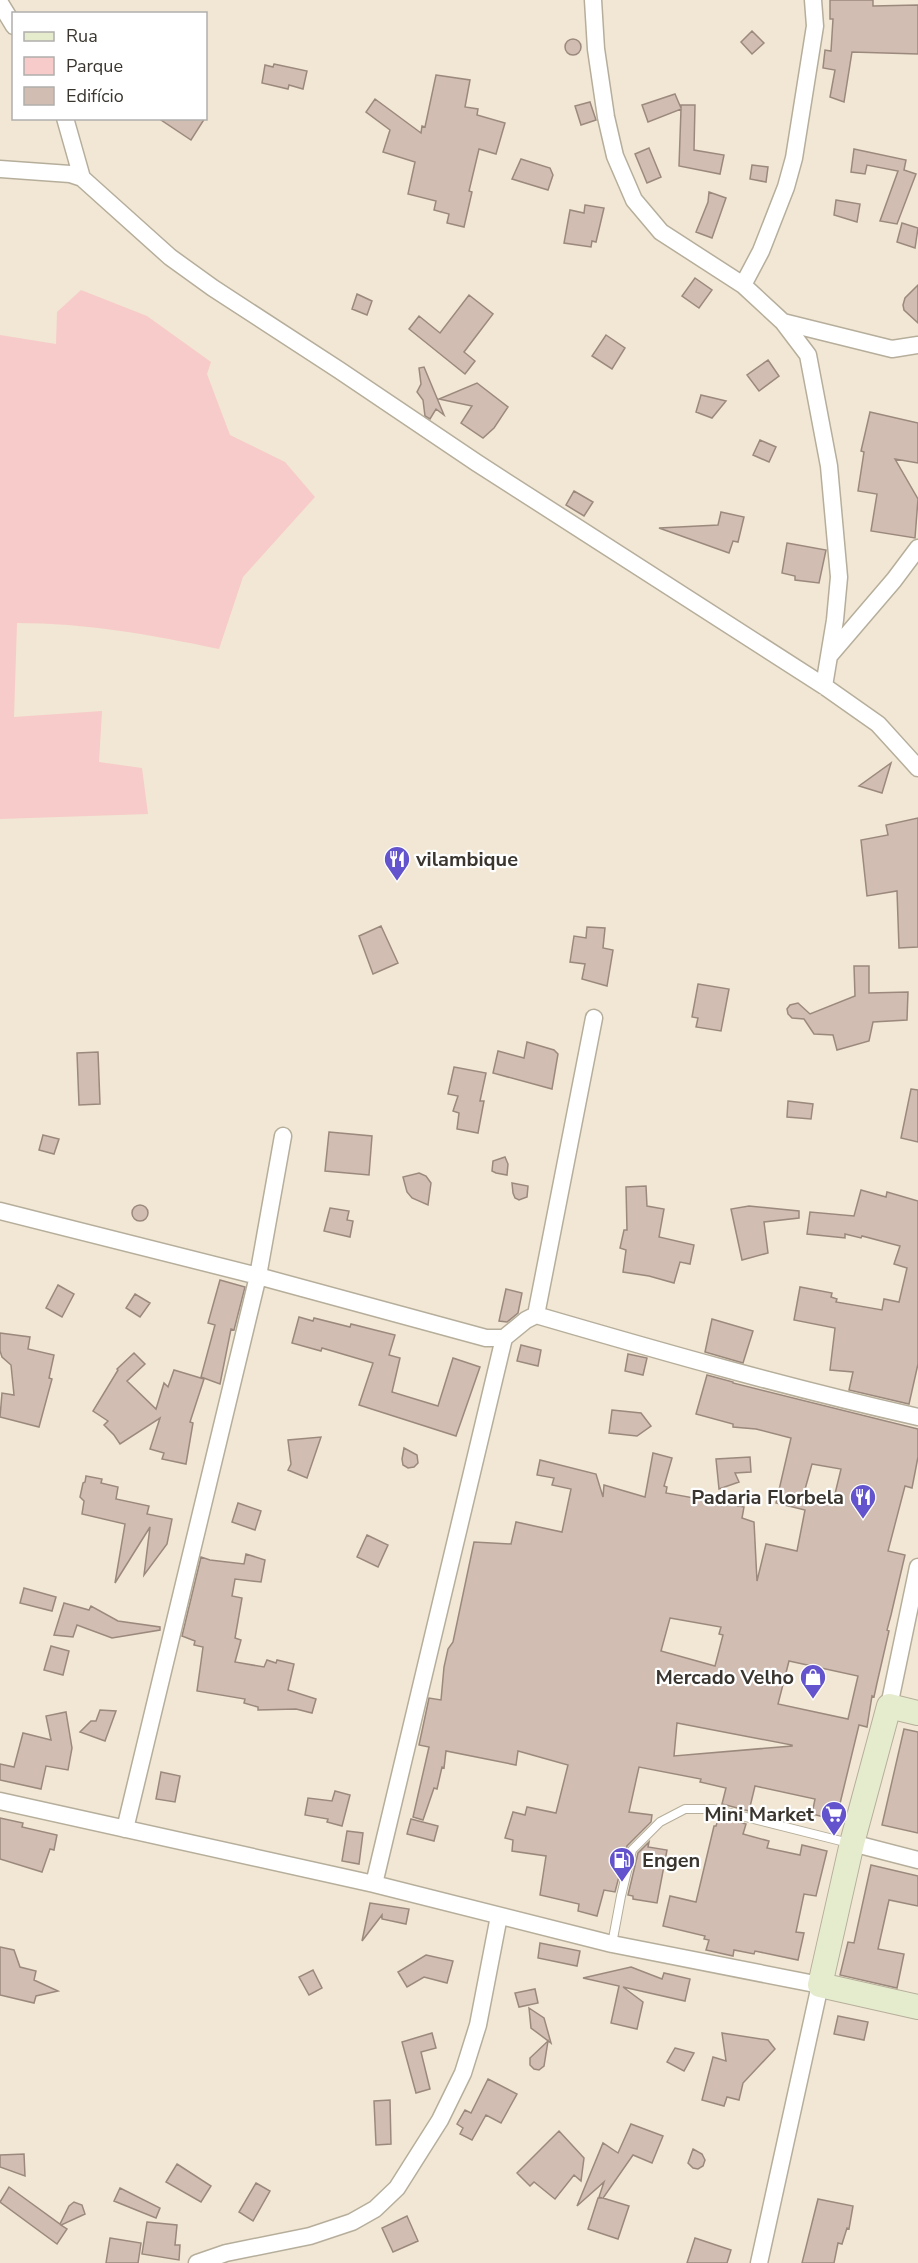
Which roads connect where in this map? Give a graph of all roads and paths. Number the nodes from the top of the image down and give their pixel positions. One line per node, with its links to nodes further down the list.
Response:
1 (593, 0): 8 (street)
2 (813, 0): 8 (street)
3 (0, 3): 4 (street)
4 (12, 23)
5 (65, 120): 7 (street)
6 (0, 169): 7 (street)
7 (82, 178): 13 (street)
8 (743, 285): 9 (street)
9 (783, 322): 10 (street); 12 (street)
10 (918, 345)
11 (918, 548): 12 (street)
12 (828, 656): 13 (street)
13 (824, 686): 14 (street)
14 (917, 766)
15 (594, 1018): 19 (street)
16 (283, 1136): 18 (street)
17 (0, 1211): 18 (street)
18 (258, 1276): 20 (street); 26 (street)
19 (536, 1315): 20 (street); 21 (street)
20 (504, 1338): 29 (street)
21 (918, 1417)
22 (918, 1567): 23 (street)
23 (889, 1706): 24 (main road); 27 (main road)
24 (918, 1713)
25 (0, 1801): 26 (street)
26 (126, 1829): 29 (street)
27 (852, 1843): 28 (street); 31 (lane); 32 (main road)
28 (918, 1860)
29 (374, 1884): 30 (street)
30 (499, 1916): 31 (street); 34 (street)
31 (612, 1944): 32 (street)
32 (820, 1985): 33 (main road); 35 (street)
33 (918, 2007)
34 (197, 2263)
35 (759, 2263)

